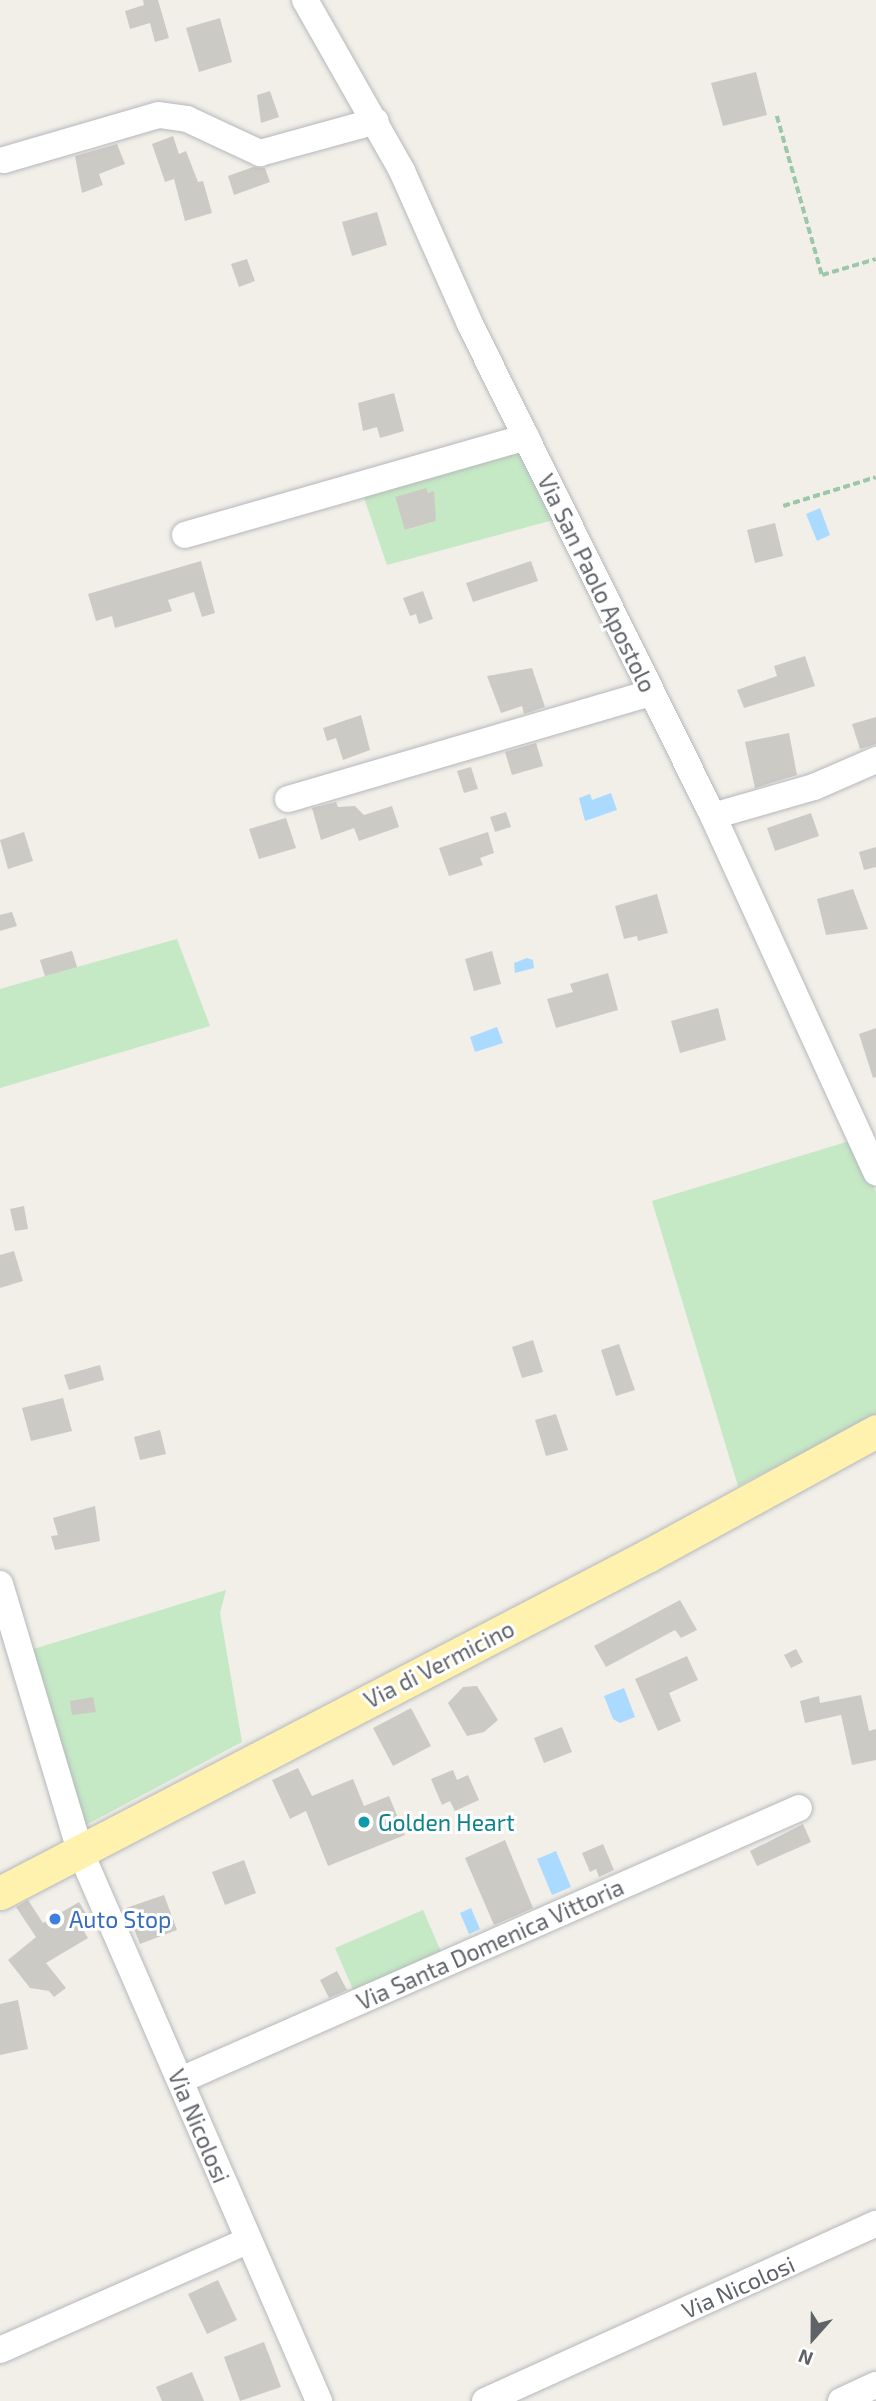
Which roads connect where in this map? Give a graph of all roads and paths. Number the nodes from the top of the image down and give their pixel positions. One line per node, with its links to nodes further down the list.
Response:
1 (304, 0): 3 (street, Via San Paolo Apostolo)
2 (777, 116): 5 (path)
3 (376, 121): 4 (street); 6 (street, Via San Paolo Apostolo)
4 (4, 160)
5 (876, 259)
6 (526, 438): 9 (street); 10 (street, Via San Paolo Apostolo)
7 (876, 477): 8 (path)
8 (783, 506)
9 (185, 536)
10 (651, 693): 12 (street); 13 (street, Via San Paolo Apostolo)
11 (876, 760): 13 (street)
12 (288, 799)
13 (713, 816): 14 (street, Via San Paolo Apostolo)
14 (876, 1172)
15 (876, 1431): 18 (main road, Via di Vermicino)
16 (0, 1584): 18 (street, Via Nicolosi)
17 (799, 1808): 20 (street, Via Santa Domenica Vittoria)
18 (80, 1851): 19 (main road, Via di Vermicino); 20 (street, Via Nicolosi)
19 (0, 1893)
20 (181, 2080): 22 (street, Via Nicolosi)
21 (876, 2224): 26 (street, Via Nicolosi)
22 (247, 2241): 23 (street); 25 (street, Via Nicolosi)
23 (0, 2350)
24 (876, 2385): 27 (street)
25 (309, 2398)
26 (485, 2401)
27 (841, 2401)

